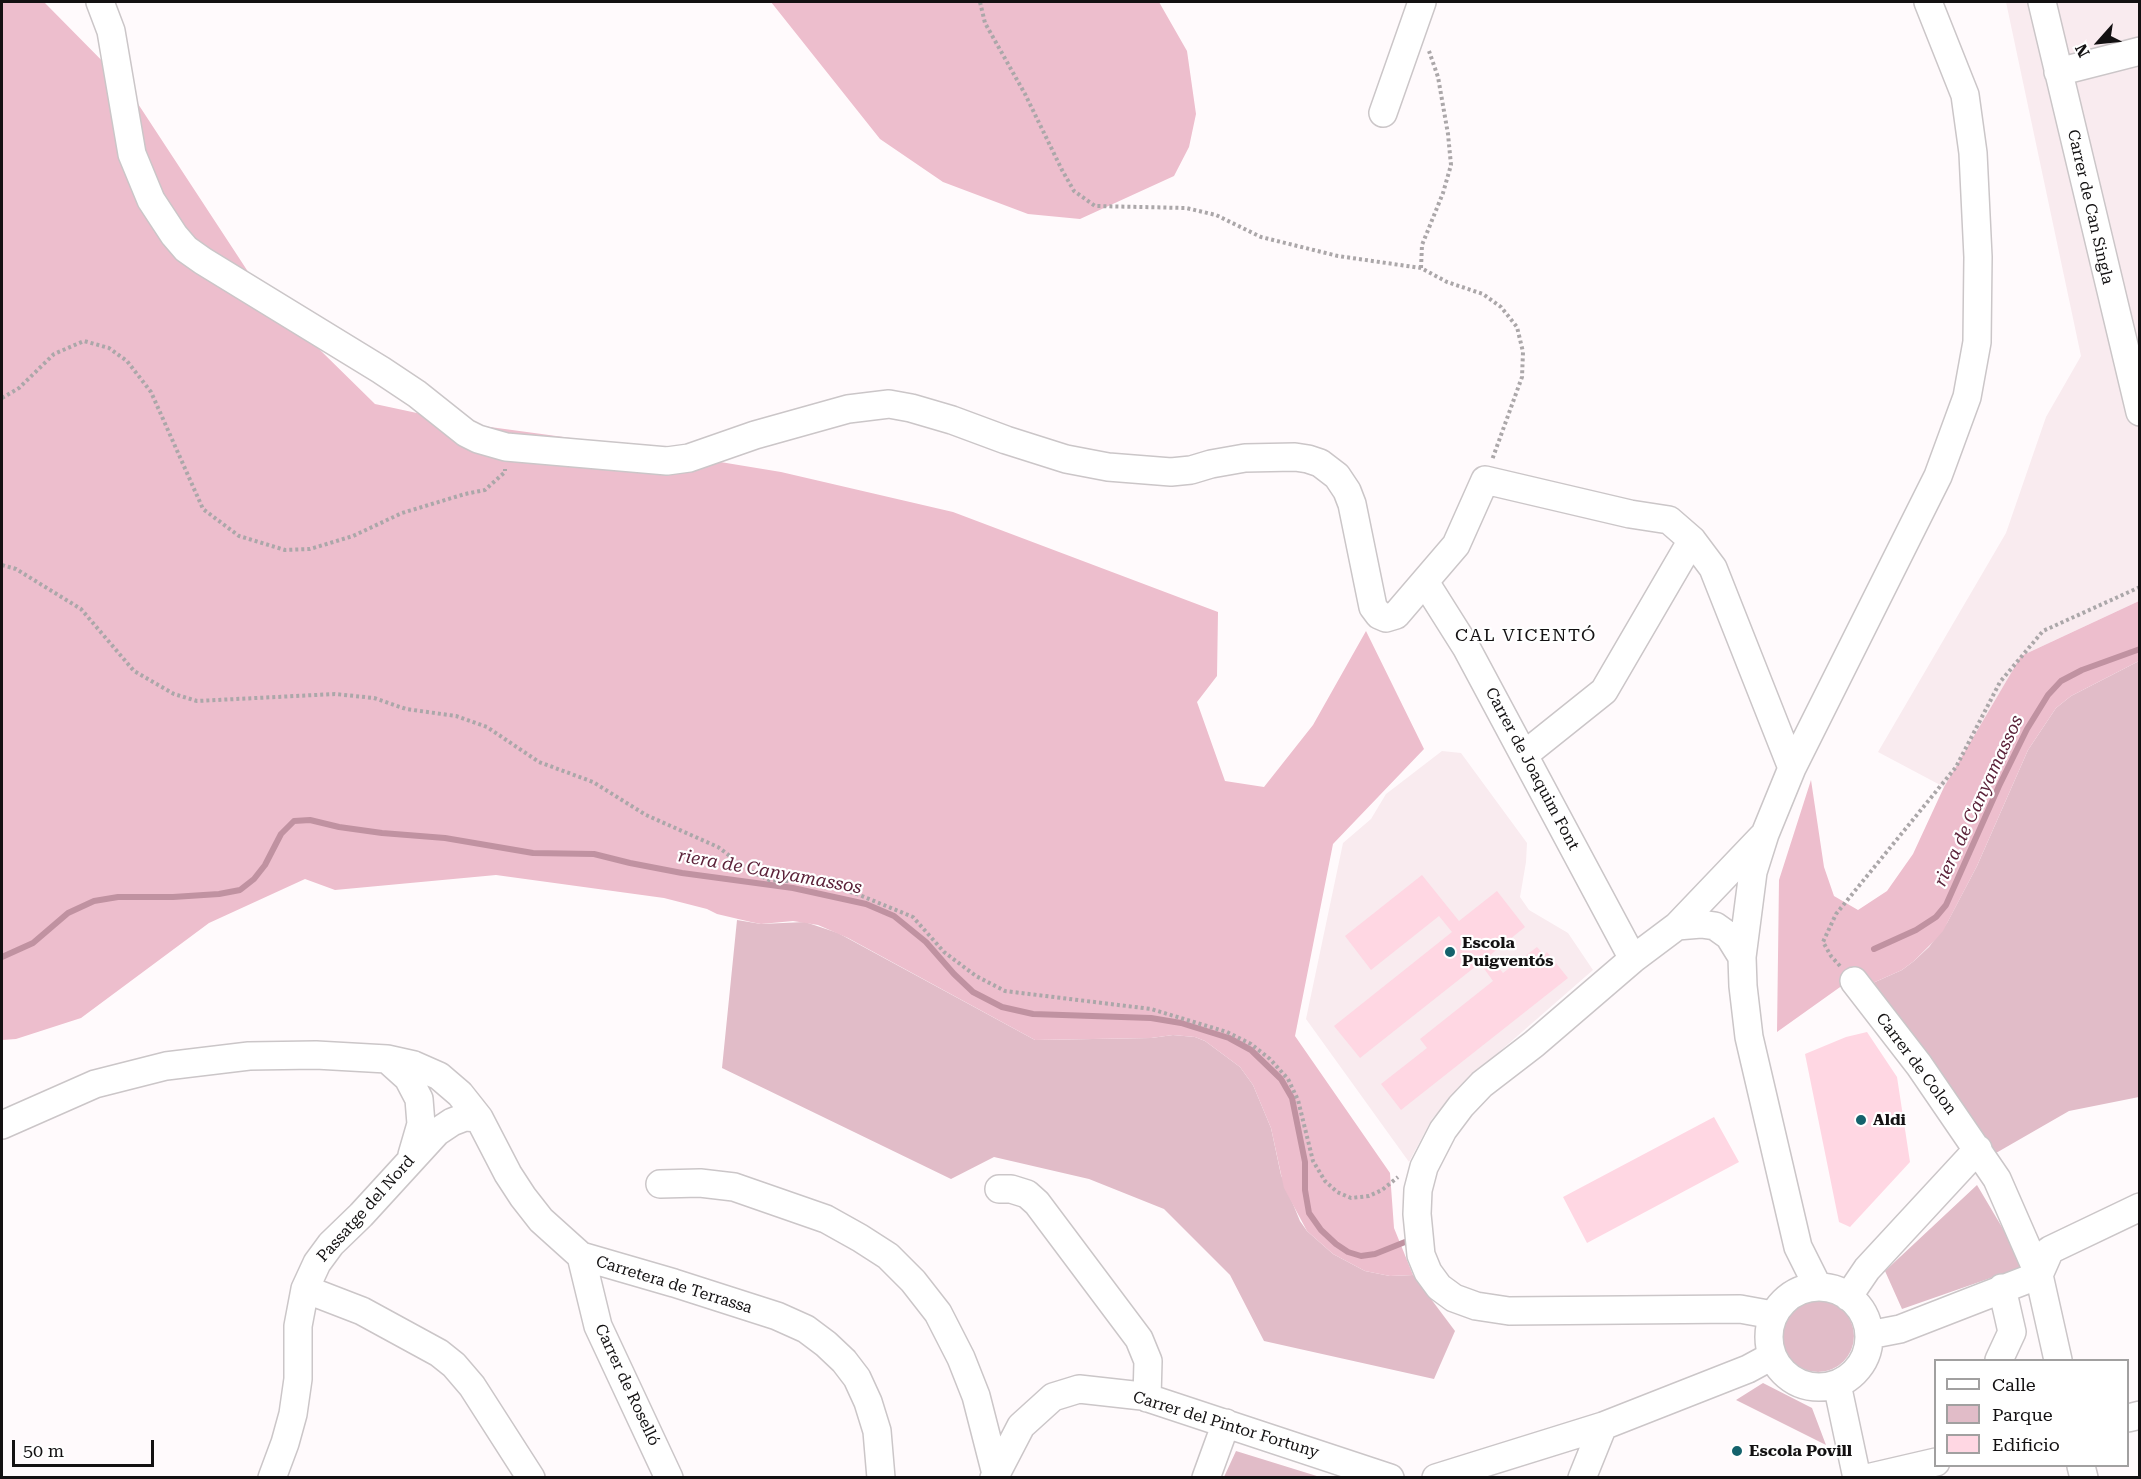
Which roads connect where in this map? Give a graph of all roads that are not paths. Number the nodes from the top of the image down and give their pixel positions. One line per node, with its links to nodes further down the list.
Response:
1 (100, 2): 10 (street)
2 (1928, 2): 12 (street)
3 (2042, 2): 6 (street, Carrer de Can Singla)
4 (1418, 12): 7 (street)
5 (2139, 51): 6 (street)
6 (2058, 72): 8 (street, Carrer de Can Singla)
7 (1383, 113)
8 (2139, 412)
9 (1692, 540): 10 (street); 11 (street); 12 (street)
10 (1425, 582): 11 (street, Carrer de Joaquim Font)
11 (1524, 755): 16 (street, Carrer de Joaquim Font)
12 (1792, 768): 13 (street)
13 (1765, 834): 14 (street); 15 (street)
14 (1677, 926): 15 (street); 16 (street)
15 (1742, 957): 26 (street)
16 (1633, 959): 34 (street)
17 (1854, 981): 21 (street, Carrer de Colon)
18 (387, 1059): 19 (street, Carretera de Terrassa); 20 (street, Carretera de Terrassa); 22 (street)
19 (479, 1118): 22 (street, Passatge del Nord); 27 (street, Carretera de Terrassa)
20 (2, 1125)
21 (1978, 1149): 28 (street, Carrer de Colon); 33 (street)
22 (411, 1159): 31 (street, Passatge del Nord)
23 (660, 1184): 44 (street)
24 (999, 1189): 40 (street)
25 (2139, 1207): 28 (street)
26 (1798, 1246): 29 (street); 32 (street)
27 (581, 1257): 47 (street, Carrer de Roselló); 48 (street, Carretera de Terrassa)
28 (2039, 1275): 30 (street); 38 (street, Carrer de Colon)
29 (1818, 1287): 32 (street); 33 (street)
30 (2002, 1288): 35 (street); 37 (street)
31 (305, 1289): 45 (street, Passatge del Nord); 46 (street)
32 (1791, 1295): 34 (street)
33 (1848, 1297): 35 (street)
34 (1773, 1315): 36 (street)
35 (1869, 1335): 39 (street)
36 (1772, 1356): 39 (street); 42 (street)
37 (1999, 1359)
38 (2058, 1359)
39 (1837, 1384): 53 (street)
40 (1147, 1398): 41 (street, Carrer del Pintor Fortuny); 44 (street, Carrer del Pintor Fortuny)
41 (1226, 1423): 49 (street); 50 (street, Carrer del Pintor Fortuny)
42 (1603, 1426): 51 (street); 52 (street)
43 (1934, 1462): 54 (street)
44 (995, 1476)
45 (272, 1478)
46 (531, 1478)
47 (669, 1478)
48 (881, 1478)
49 (1206, 1478)
50 (1390, 1478)
51 (1436, 1478)
52 (1582, 1478)
53 (1857, 1478)
54 (1867, 1478)

